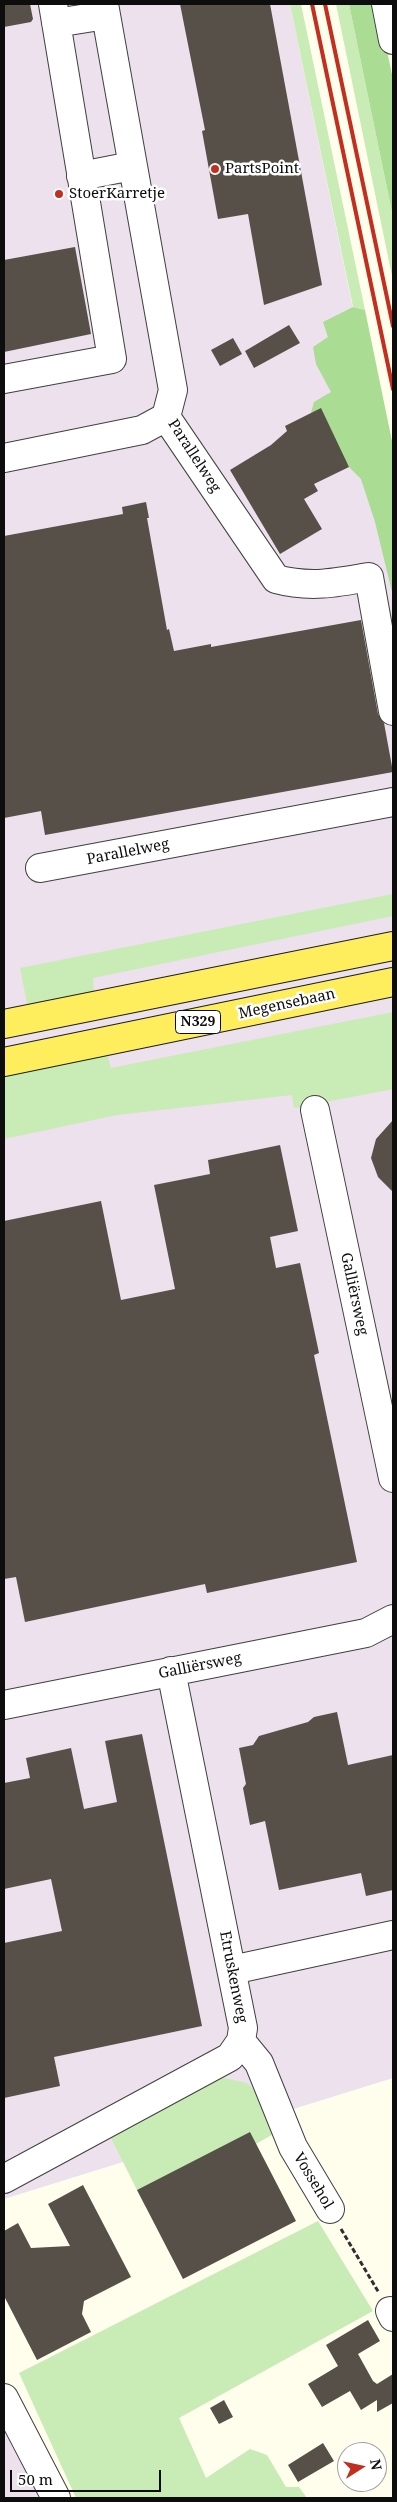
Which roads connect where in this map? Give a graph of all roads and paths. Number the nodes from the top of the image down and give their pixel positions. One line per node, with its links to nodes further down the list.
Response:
1 (389, 8): 4 (street)
2 (104, 9): 3 (street); 5 (street, Parallelweg)
3 (54, 13): 6 (street)
4 (393, 40)
5 (132, 166): 6 (street); 8 (street, Parallelweg)
6 (82, 176): 7 (street)
7 (4, 379)
8 (166, 417): 9 (street); 10 (street, Parallelweg)
9 (4, 458)
10 (393, 711)
11 (393, 802): 12 (street, Parallelweg)
12 (40, 868)
13 (393, 946): 15 (main road, N329)
14 (393, 982): 16 (main road, Megensebaan / N329)
15 (4, 1024)
16 (4, 1062)
17 (315, 1110): 18 (street, Galliërsweg)
18 (393, 1478)
19 (393, 1619): 20 (street, Galliërsweg)
20 (171, 1671): 21 (street, Galliërsweg); 23 (street, Etruskenweg)
21 (4, 1705)
22 (393, 1934): 23 (street)
23 (232, 1970): 24 (street, Etruskenweg)
24 (241, 2041): 25 (street, Etruskenweg); 26 (street, Vossehol)
25 (4, 2179)
26 (330, 2209): 27 (path, Vossehol)
27 (392, 2314)
28 (4, 2398): 29 (street)
29 (56, 2498)

